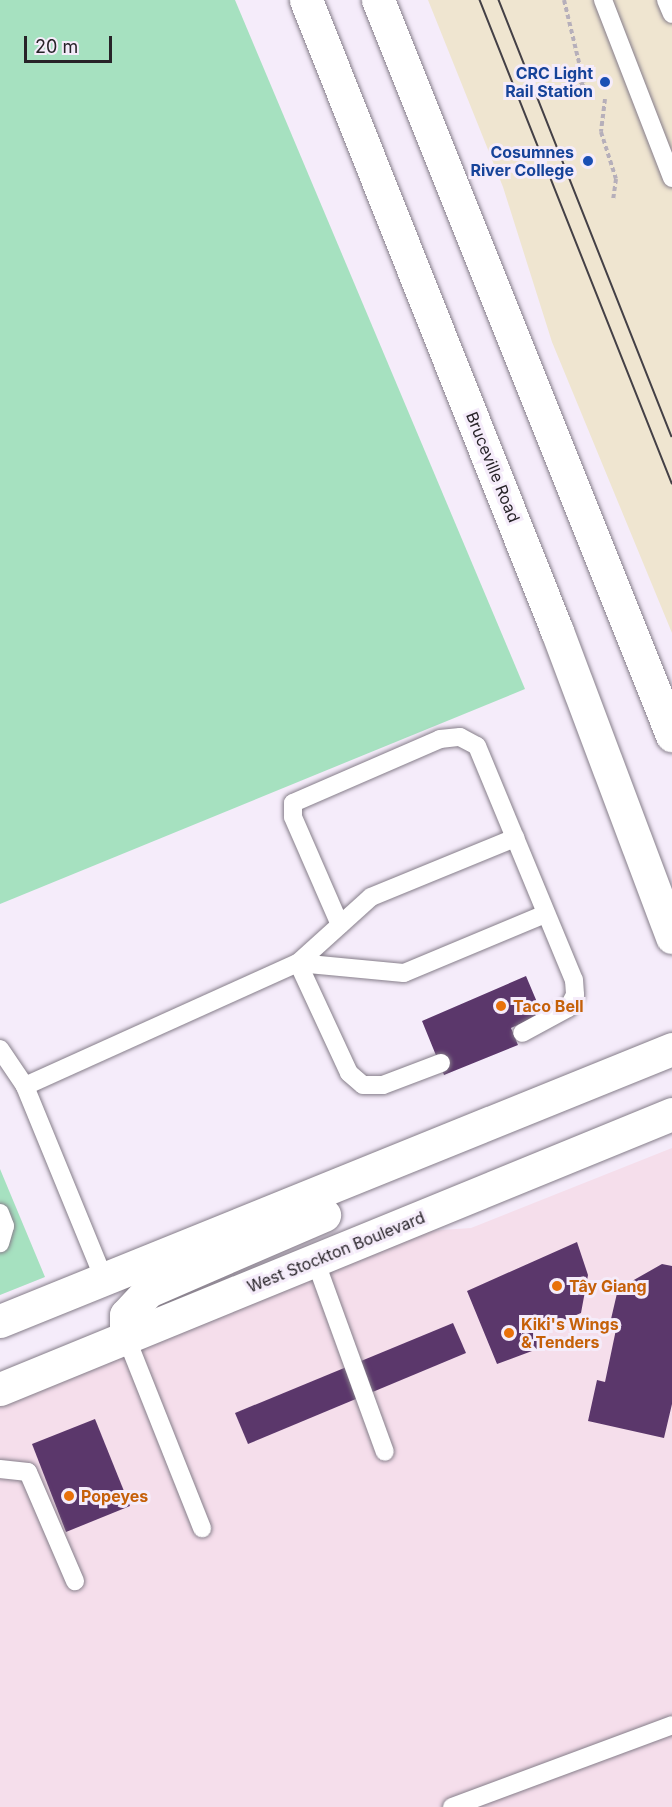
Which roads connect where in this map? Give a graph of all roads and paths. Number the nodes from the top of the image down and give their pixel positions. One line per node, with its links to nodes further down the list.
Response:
1 (306, 0): 15 (street, Bruceville Road)
2 (378, 0): 11 (street)
3 (564, 0): 7 (path)
4 (603, 0): 9 (lane)
5 (666, 0): 6 (lane)
6 (672, 14)
7 (571, 90)
8 (605, 99): 10 (path)
9 (672, 178)
10 (613, 201)
11 (672, 735)
12 (515, 838): 13 (lane); 14 (lane); 14 (lane)
13 (545, 914): 16 (lane); 17 (lane)
14 (340, 925): 16 (lane)
15 (672, 937)
16 (298, 963): 20 (lane); 21 (lane)
17 (522, 1033)
18 (0, 1049): 21 (lane)
19 (672, 1049): 23 (street)
20 (441, 1063)
21 (25, 1086): 25 (lane)
22 (672, 1114): 24 (street, West Stockton Boulevard)
23 (413, 1154): 25 (street); 27 (street)
24 (315, 1260): 27 (street, West Stockton Boulevard); 29 (lane)
25 (104, 1279): 26 (street)
26 (0, 1321)
27 (126, 1338): 28 (street, West Stockton Boulevard); 31 (lane)
28 (0, 1389)
29 (385, 1452)
30 (0, 1469): 32 (lane)
31 (202, 1528)
32 (75, 1581)
33 (672, 1725): 34 (lane)
34 (452, 1807)

